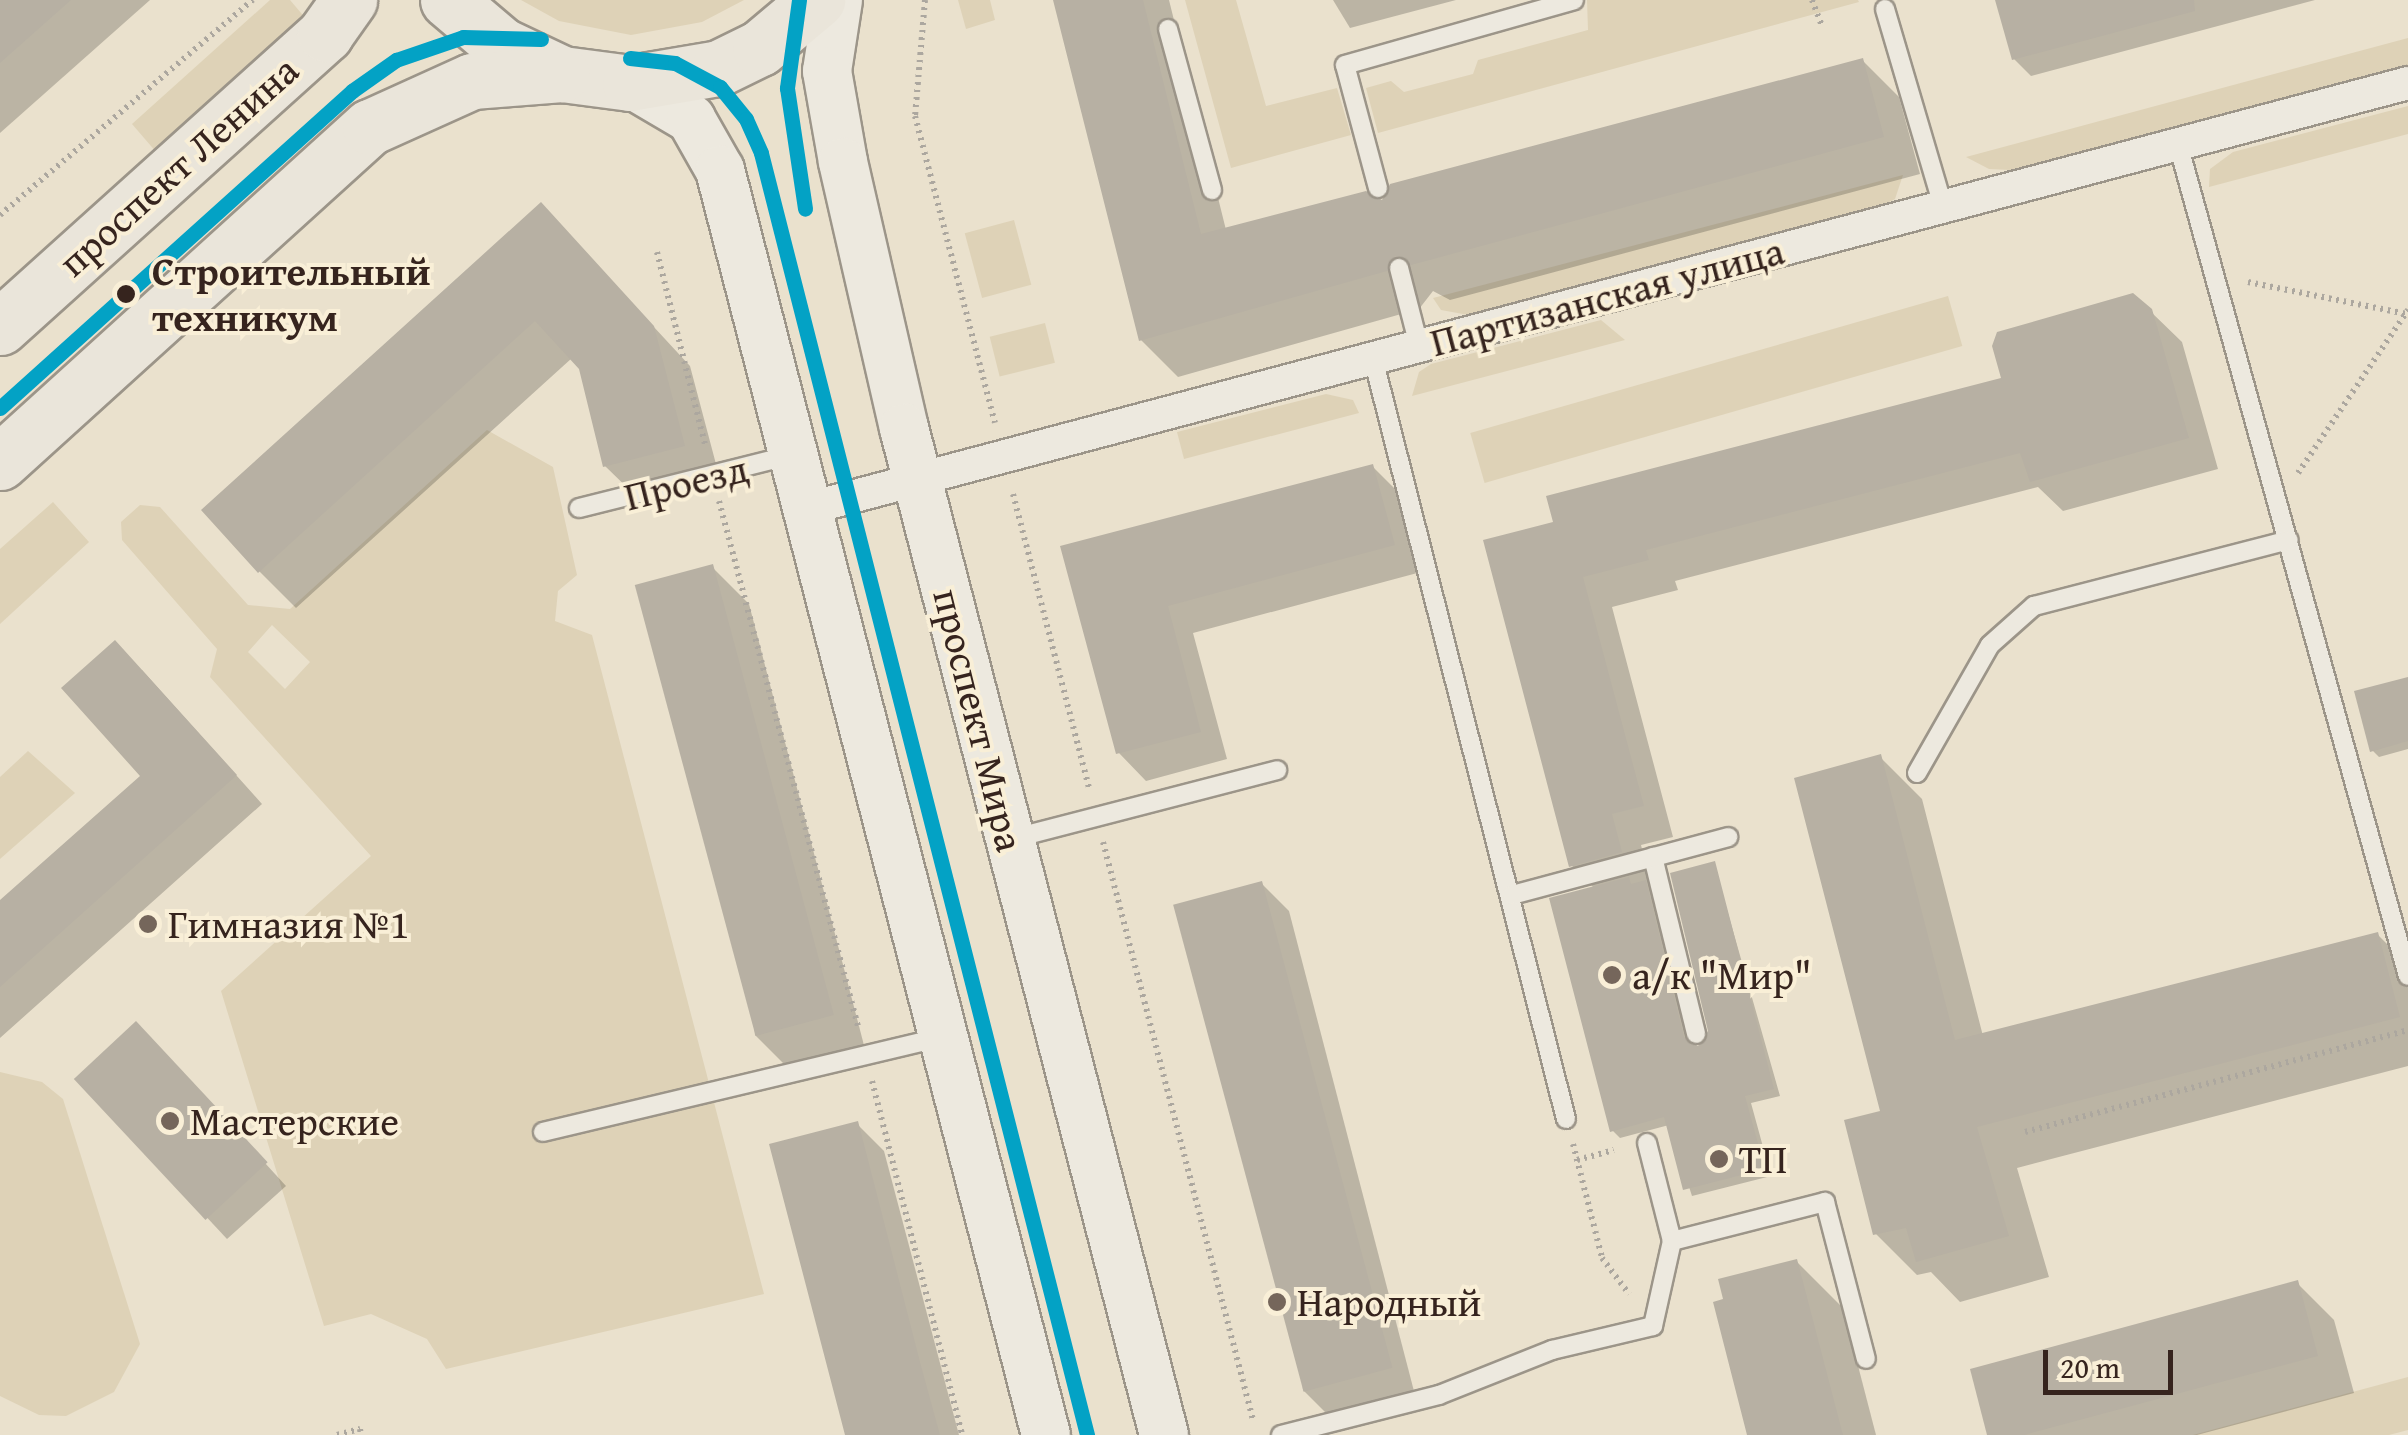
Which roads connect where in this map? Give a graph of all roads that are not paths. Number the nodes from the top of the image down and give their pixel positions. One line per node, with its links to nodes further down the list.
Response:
1 (348, 0): 16 (highway, проспект Ленина)
2 (448, 0): 8 (highway)
3 (816, 0): 10 (highway)
4 (838, 0): 21 (main road, проспект Мира)
5 (1574, 0): 12 (lane)
6 (1885, 9): 14 (lane)
7 (1168, 29): 13 (lane)
8 (562, 74): 10 (highway); 20 (highway)
9 (2408, 83): 11 (street, Партизанская улица)
10 (630, 84): 19 (main road)
11 (2178, 144): 14 (street, Партизанская улица); 24 (lane)
12 (1378, 188)
13 (1212, 190)
14 (1943, 206): 17 (street, Партизанская улица)
15 (1399, 268): 17 (lane)
16 (0, 327)
17 (1419, 346): 18 (street, Партизанская улица)
18 (1373, 358): 21 (street, Партизанская улица); 30 (lane)
19 (792, 455): 22 (lane, Проезд); 23 (main road)
20 (0, 462)
21 (917, 479): 23 (street, Партизанская улица); 28 (main road, проспект Мира)
22 (580, 508)
23 (806, 509): 33 (main road)
24 (2289, 540): 26 (lane); 31 (lane)
25 (1277, 770): 28 (lane)
26 (1917, 773)
27 (1728, 837): 29 (lane)
28 (1010, 839): 40 (main road, проспект Мира)
29 (1653, 857): 30 (lane); 32 (lane)
30 (1512, 894): 34 (lane)
31 (2408, 976)
32 (1696, 1034)
33 (942, 1037): 35 (lane); 39 (main road)
34 (1566, 1119)
35 (543, 1132)
36 (1647, 1143): 37 (lane)
37 (1672, 1241): 38 (lane); 41 (lane)
38 (1866, 1360)
39 (1046, 1435)
40 (1164, 1435)
41 (1281, 1435)

